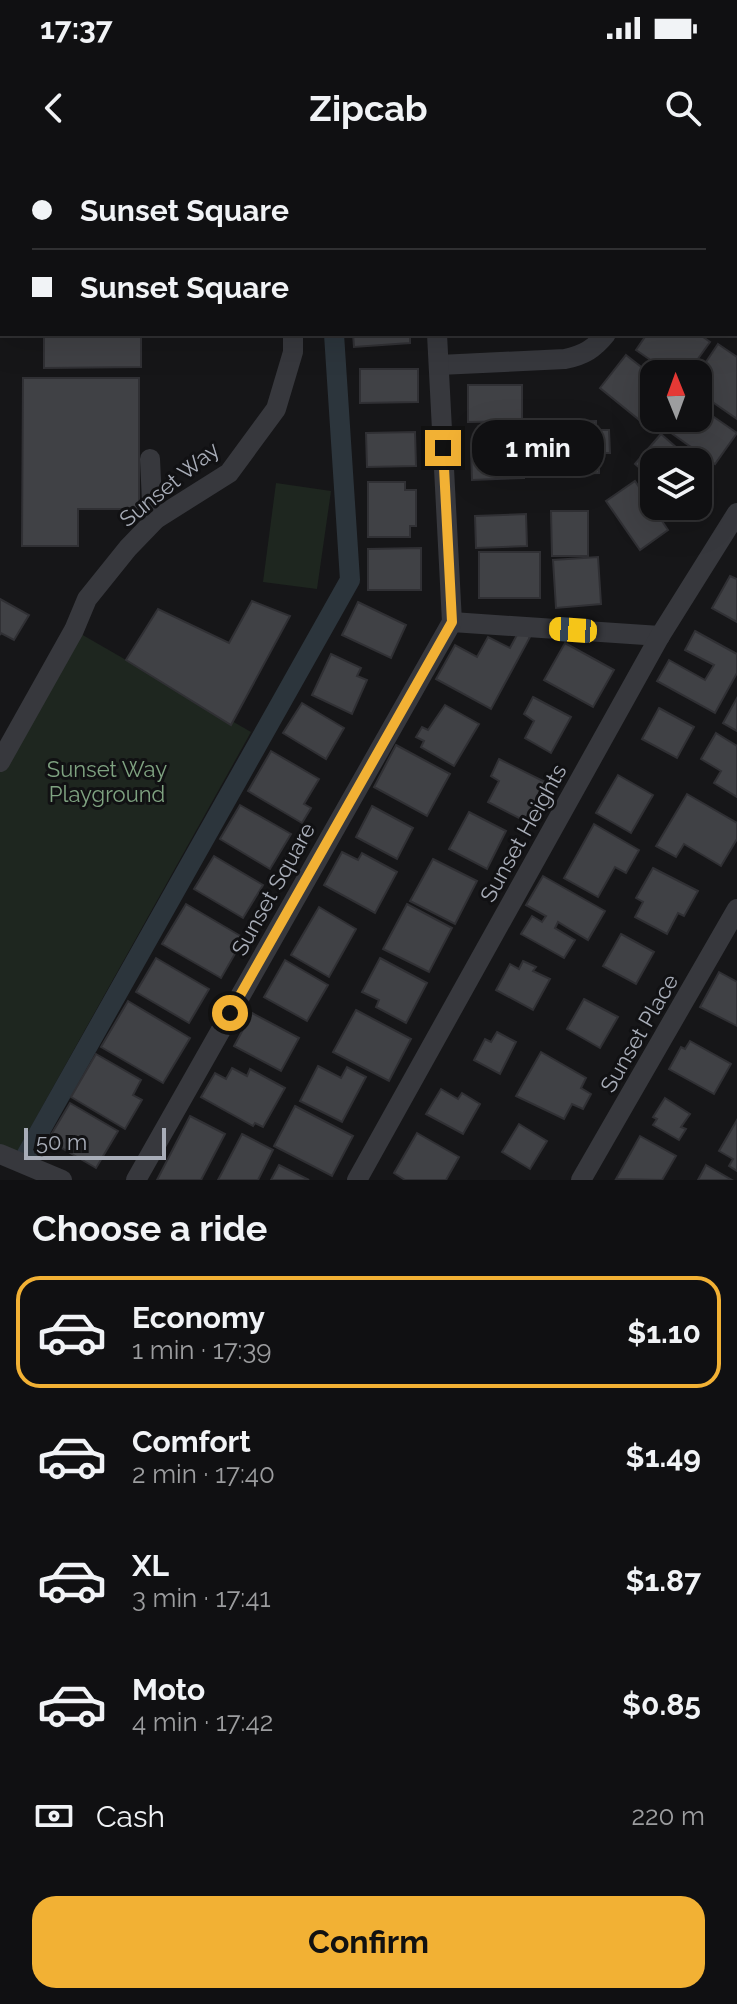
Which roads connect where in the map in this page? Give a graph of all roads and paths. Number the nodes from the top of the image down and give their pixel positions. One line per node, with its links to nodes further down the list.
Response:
1 (293, 336): 7 (street, Sunset Way)
2 (437, 336): 4 (street)
3 (604, 336): 4 (street)
4 (439, 365): 8 (street)
5 (150, 459): 7 (street)
6 (737, 513): 9 (street, Sunset Heights)
7 (156, 519): 10 (street, Sunset Way)
8 (452, 622): 9 (street); 14 (street, Sunset Square)
9 (660, 636): 15 (street, Sunset Heights)
10 (3, 751)
11 (737, 909): 16 (street, Sunset Place)
12 (0, 1154): 13 (street)
13 (62, 1180)
14 (136, 1180)
15 (357, 1180)
16 (581, 1180)

